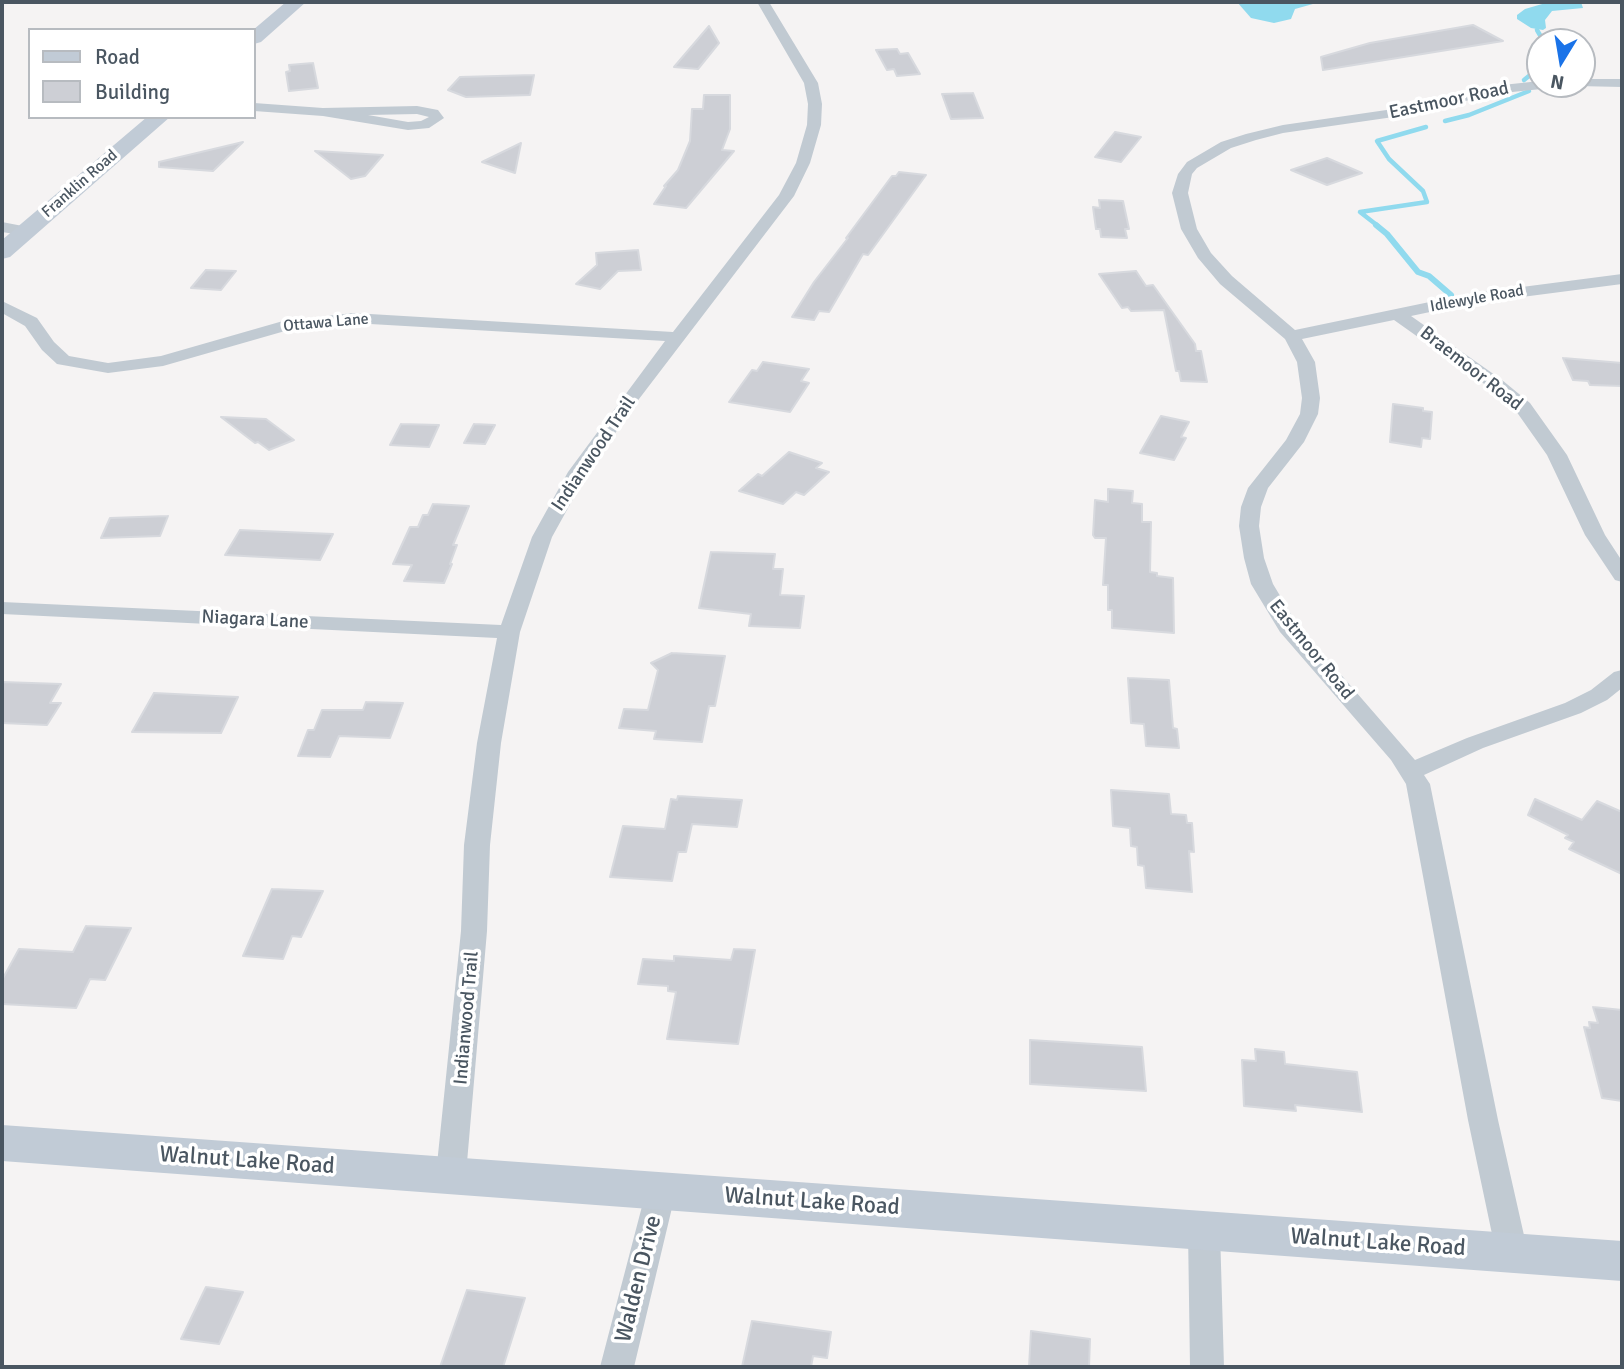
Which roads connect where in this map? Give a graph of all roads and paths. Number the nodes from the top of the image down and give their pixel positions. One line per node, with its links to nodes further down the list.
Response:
1 (297, 2): 3 (street)
2 (763, 2): 17 (street, Indianwood Trail)
3 (256, 36)
4 (1596, 83): 5 (street)
5 (1622, 83)
6 (1526, 86): 16 (street, Eastmoor Road)
7 (256, 107): 8 (street)
8 (323, 112): 8 (street)
9 (158, 119): 11 (street, Franklin Road)
10 (2, 227): 11 (street)
11 (27, 231): 12 (street, Franklin Road)
12 (2, 252)
13 (1622, 279): 15 (street, Idlewyle Road)
14 (2, 306): 17 (street, Ottawa Lane)
15 (1397, 314): 16 (street, Idlewyle Road); 18 (street, Braemoor Road)
16 (1292, 336): 22 (street, Eastmoor Road)
17 (678, 337): 20 (street, Indianwood Trail)
18 (1622, 576)
19 (2, 608): 20 (street, Niagara Lane)
20 (509, 632): 24 (street, Indianwood Trail)
21 (1622, 677): 22 (street)
22 (1411, 771): 27 (street, Eastmoor Road)
23 (2, 1143): 24 (street, Walnut Lake Road)
24 (451, 1174): 25 (street, Walnut Lake Road)
25 (661, 1191): 26 (street, Walnut Lake Road); 29 (street, Walden Drive)
26 (1203, 1231): 27 (street, Walnut Lake Road); 30 (street)
27 (1512, 1253): 28 (street, Walnut Lake Road)
28 (1622, 1261)
29 (617, 1367)
30 (1207, 1367)

